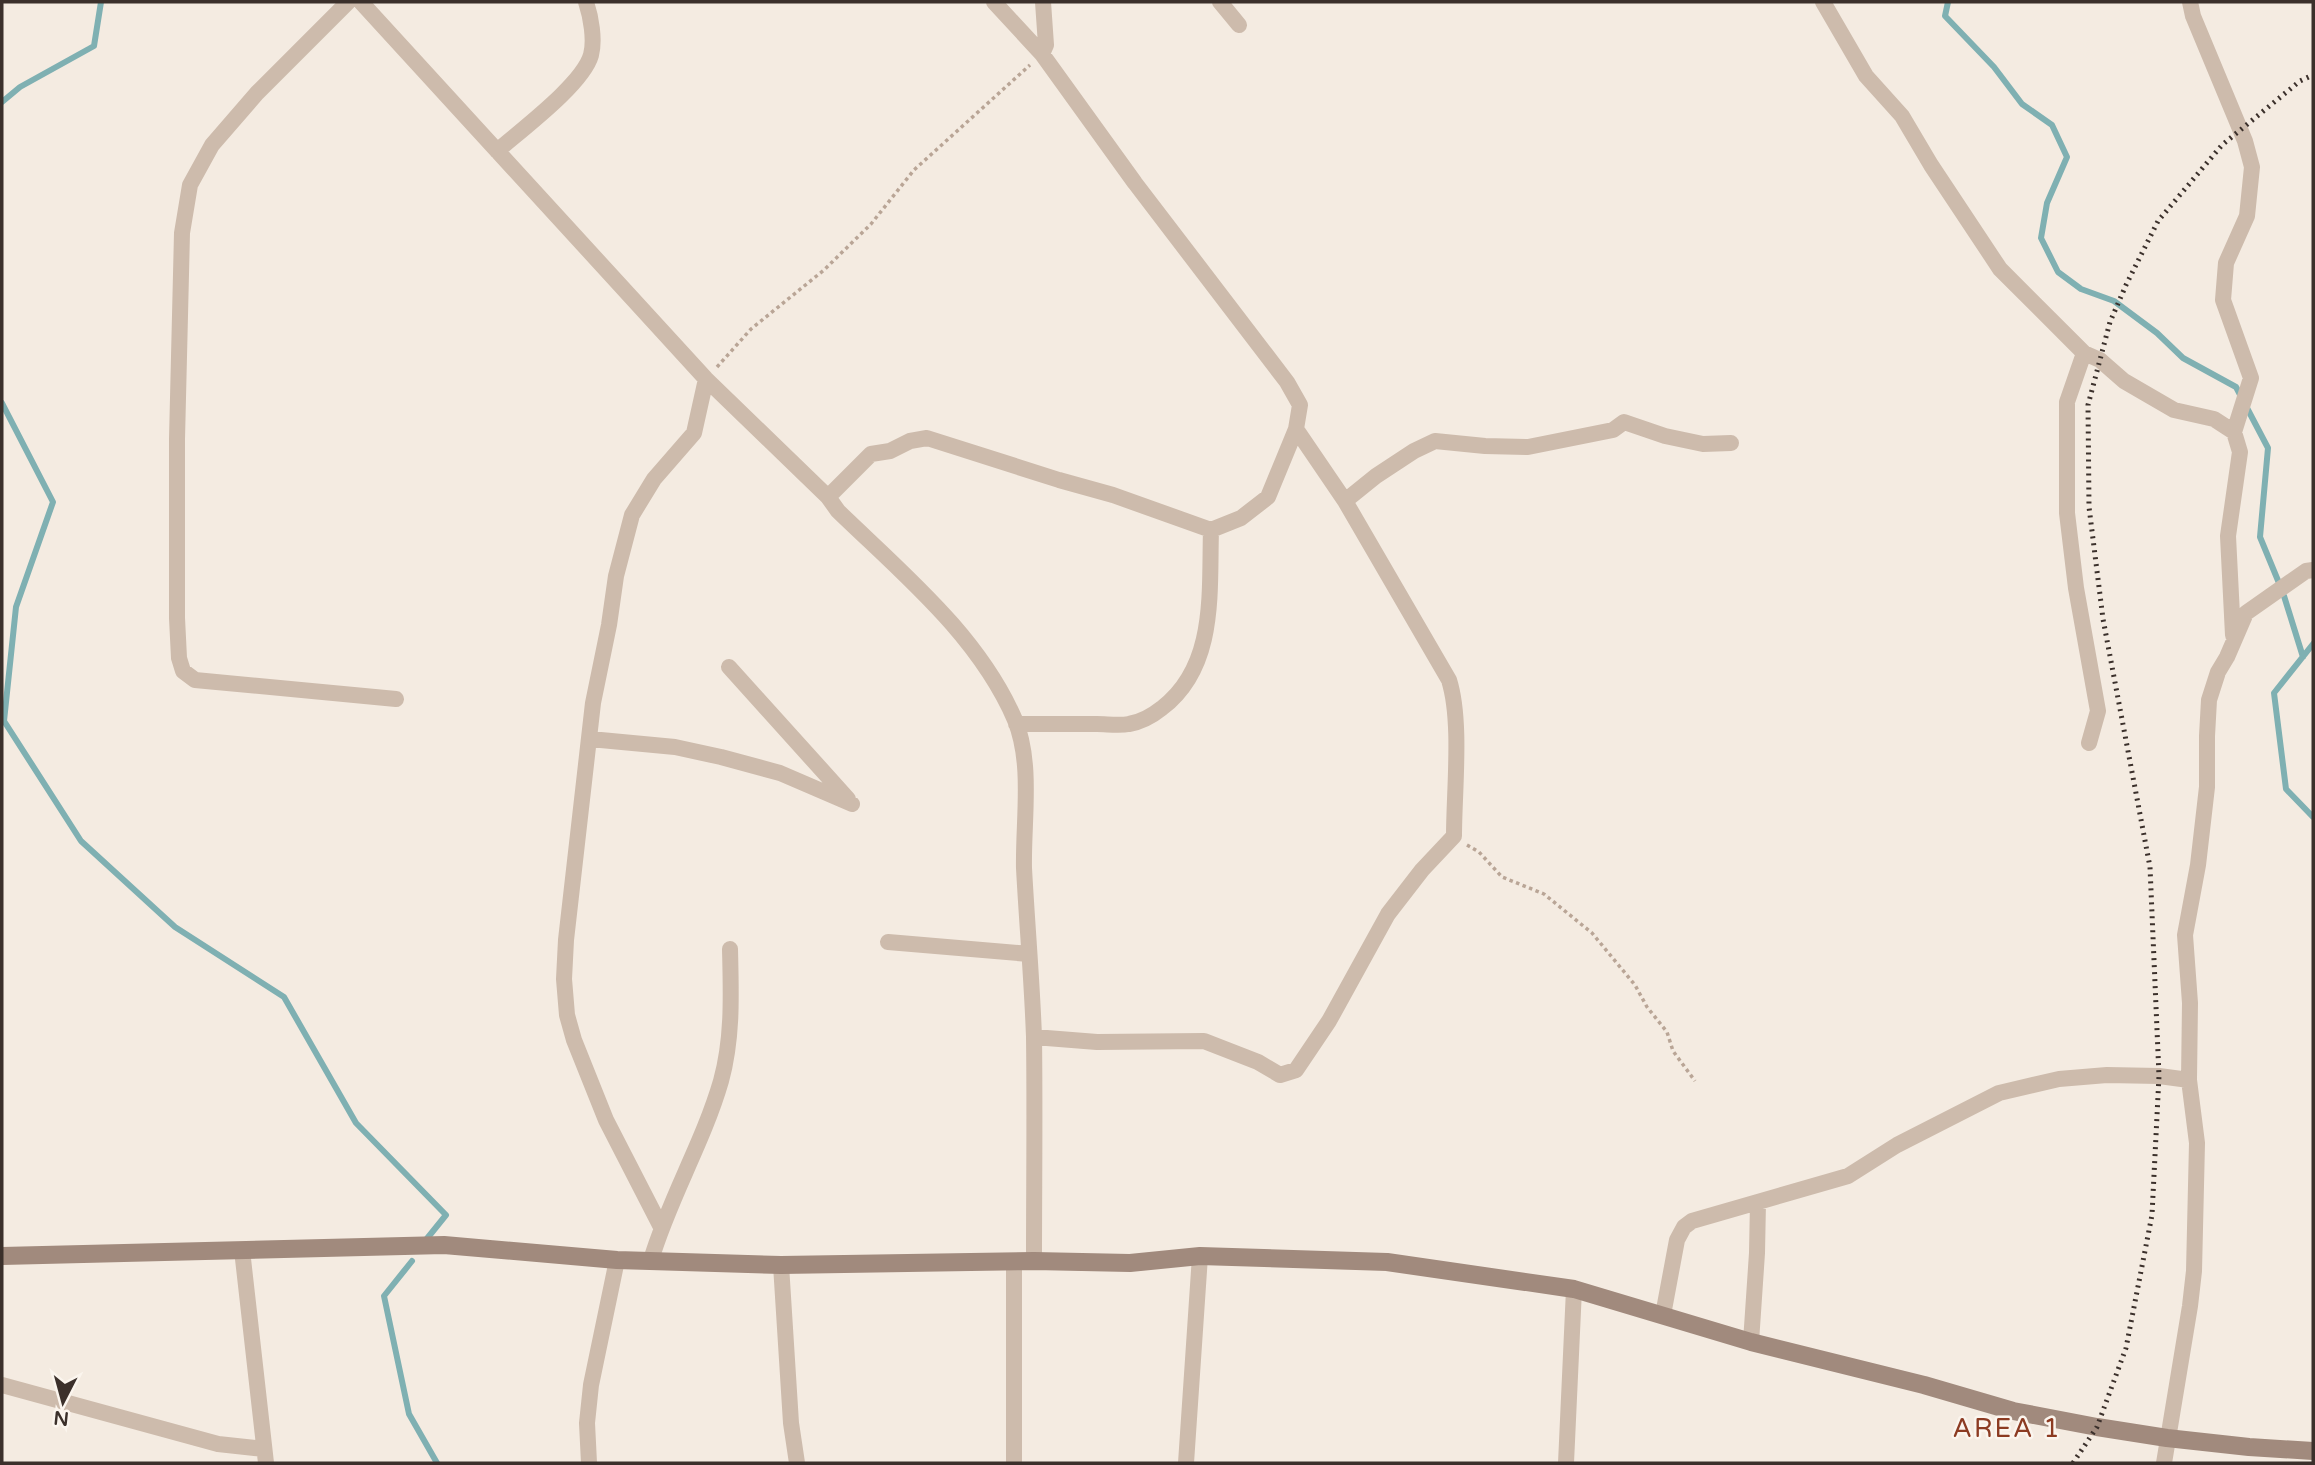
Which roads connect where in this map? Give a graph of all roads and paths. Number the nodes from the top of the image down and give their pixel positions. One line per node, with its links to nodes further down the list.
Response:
1 (348, 2): 23 (street)
2 (361, 2): 11 (street)
3 (586, 2): 11 (street)
4 (994, 2): 10 (street)
5 (1043, 2): 10 (street)
6 (1220, 2): 9 (street)
7 (1823, 2): 12 (street)
8 (2190, 2): 15 (street)
9 (1239, 25)
10 (1042, 54): 13 (path); 14 (street)
11 (497, 151): 13 (street)
12 (2084, 353): 15 (street); 26 (street)
13 (706, 379): 17 (street); 25 (street)
14 (1296, 429): 18 (street); 19 (street)
15 (2234, 432): 21 (street)
16 (1731, 443): 18 (street)
17 (828, 497): 19 (street); 24 (street)
18 (1345, 501): 27 (street)
19 (1211, 530): 24 (street)
20 (2313, 570): 21 (street)
21 (2234, 639): 32 (street)
22 (729, 667): 25 (street)
23 (396, 699)
24 (1016, 724): 30 (street)
25 (590, 739): 35 (street)
26 (2089, 743)
27 (1454, 836): 31 (street); 33 (path)
28 (888, 942): 30 (street)
29 (730, 949): 35 (street)
30 (1029, 954): 31 (street)
31 (1034, 1037): 41 (street)
32 (2189, 1080): 34 (street); 48 (street)
33 (1695, 1081)
34 (1758, 1202): 45 (street); 46 (street)
35 (661, 1227): 40 (street)
36 (242, 1250): 37 (main road); 39 (main road); 50 (street)
37 (2, 1256)
38 (1200, 1256): 41 (main road); 44 (main road); 54 (street)
39 (617, 1260): 40 (main road); 51 (street)
40 (651, 1260): 43 (main road)
41 (1034, 1261): 42 (main road)
42 (1014, 1262): 43 (main road); 53 (street)
43 (781, 1265): 52 (street)
44 (1574, 1289): 45 (main road); 55 (street)
45 (1663, 1315): 46 (main road)
46 (1751, 1342): 48 (main road)
47 (2, 1385): 50 (street)
48 (2167, 1438): 49 (main road); 56 (street)
49 (2313, 1451)
50 (265, 1456)
51 (589, 1463)
52 (797, 1463)
53 (1014, 1463)
54 (1186, 1463)
55 (1566, 1463)
56 (2164, 1463)

